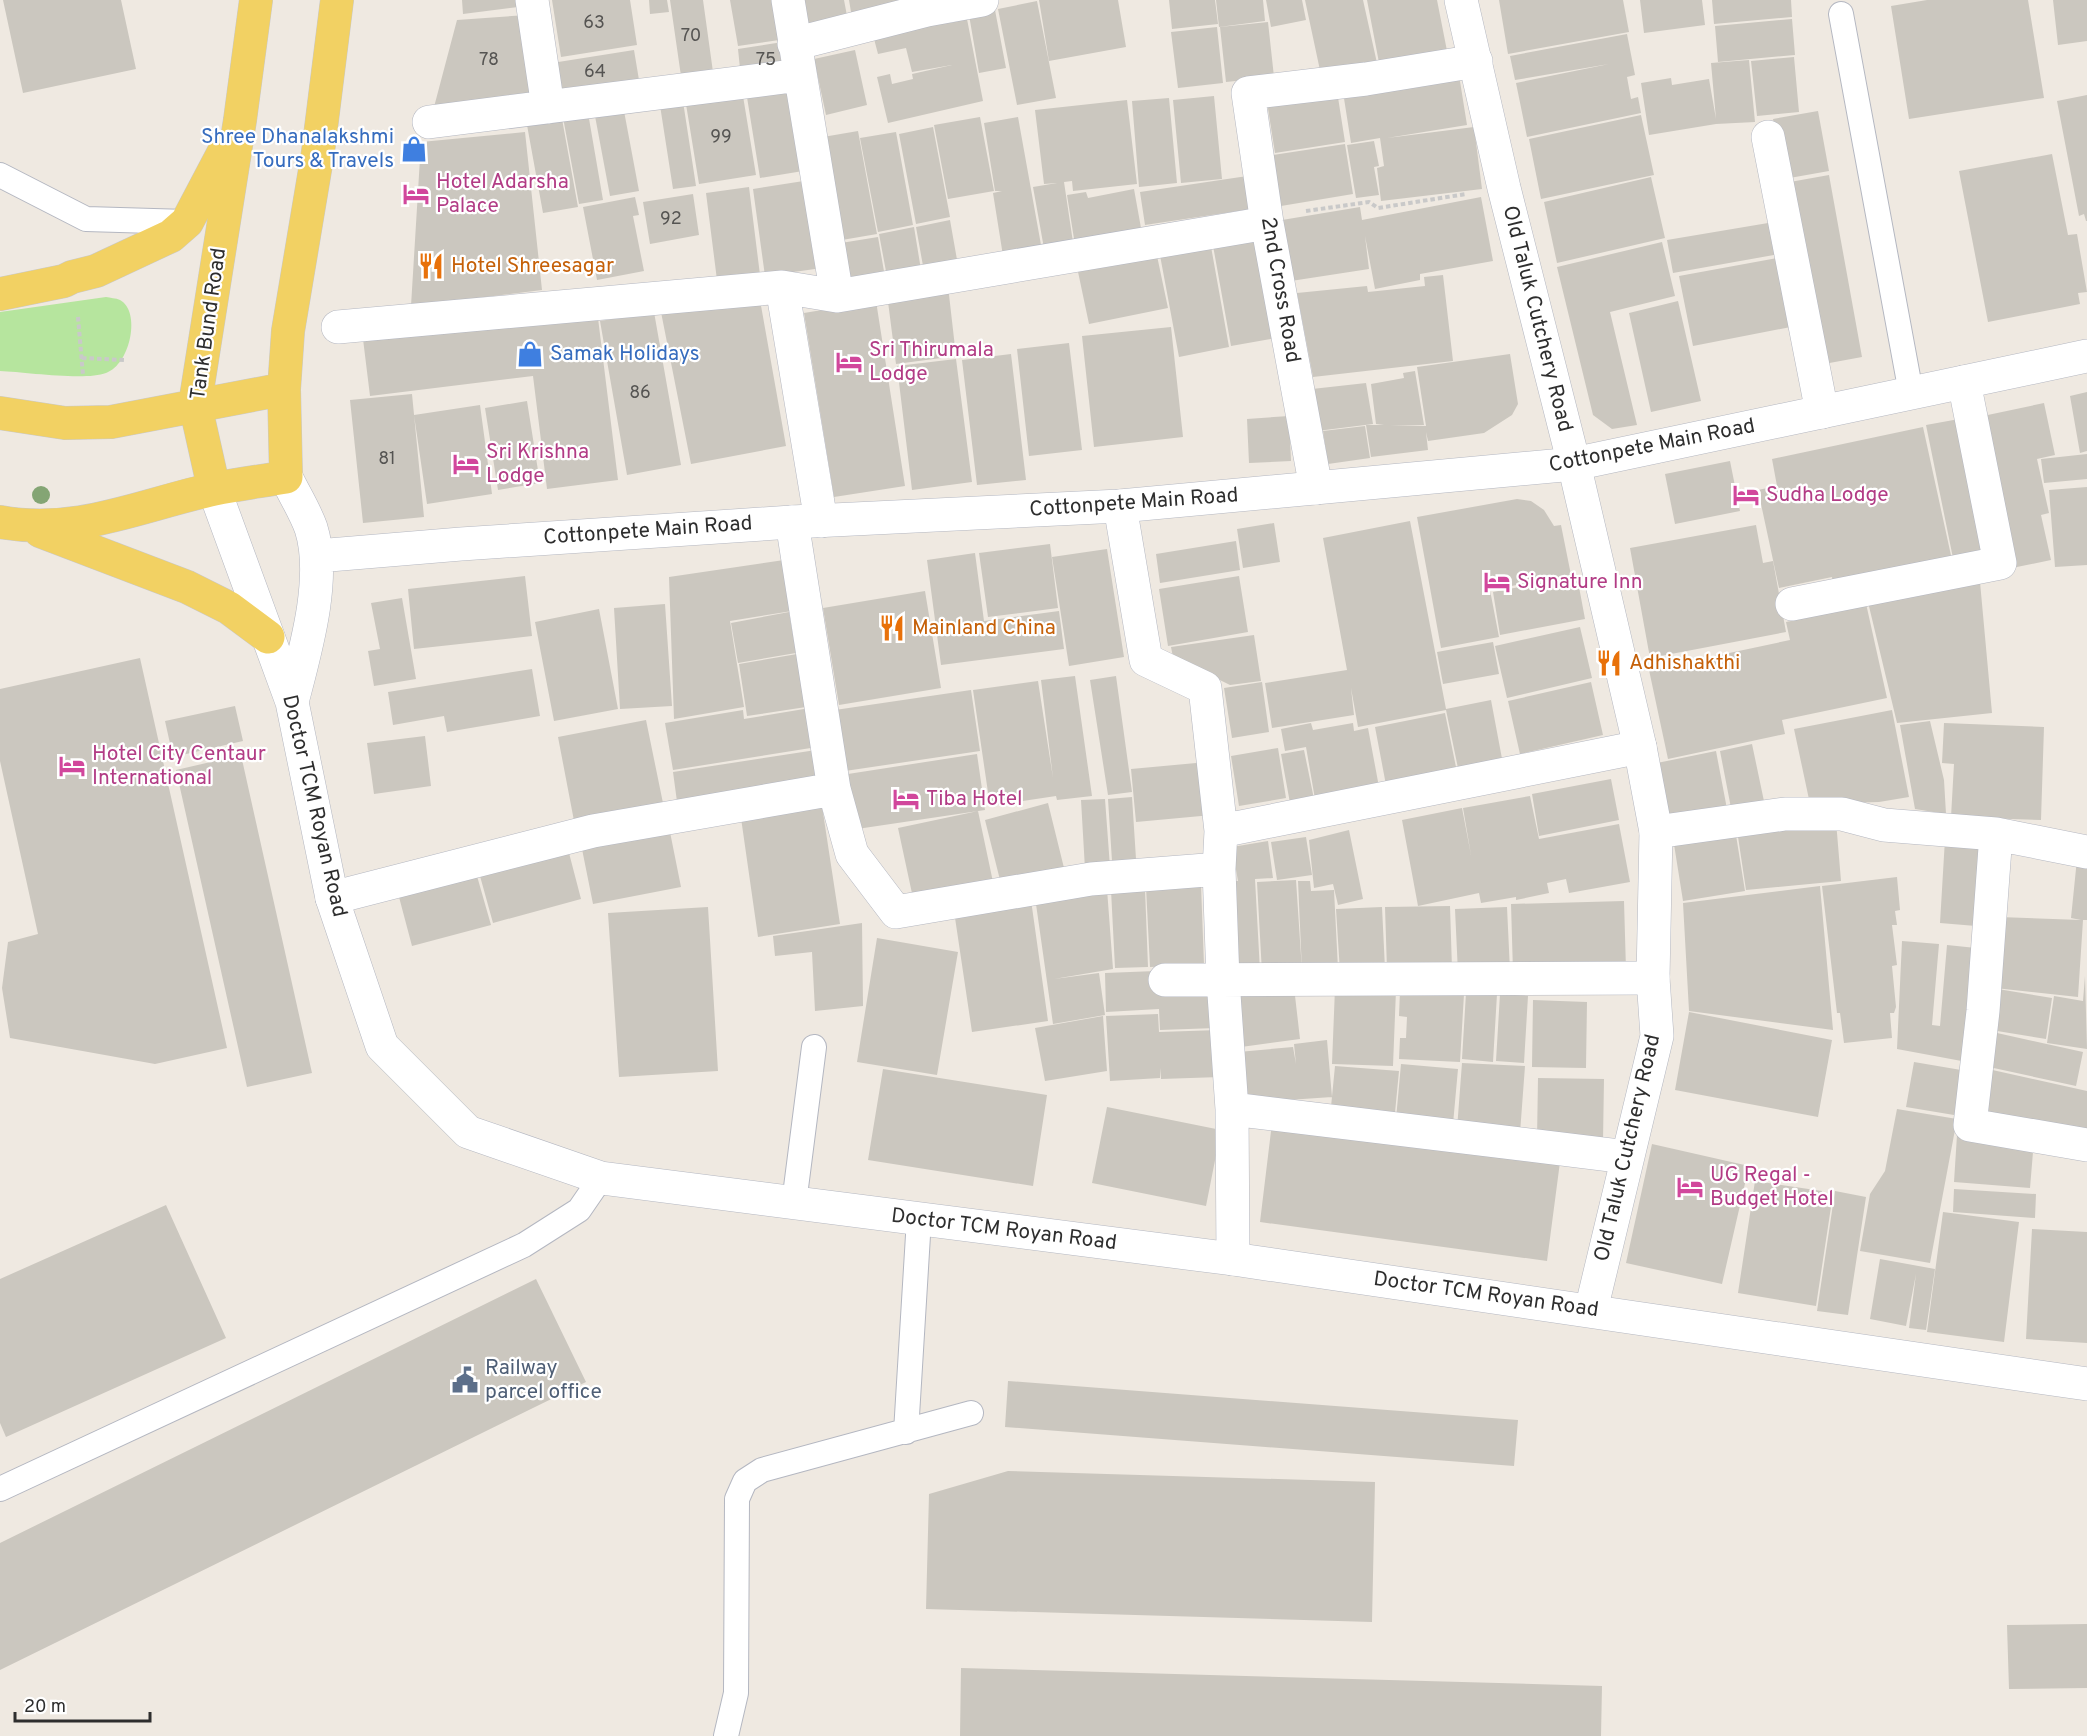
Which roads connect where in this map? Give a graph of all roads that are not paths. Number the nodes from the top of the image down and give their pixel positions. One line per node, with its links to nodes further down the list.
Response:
1 (256, 0): 12 (main road, Tank Bund Road)
2 (337, 0): 24 (main road)
3 (532, 0): 11 (street)
4 (788, 0): 9 (street)
5 (982, 0): 7 (street)
6 (1461, 0): 10 (street, Old Taluk Cutchery Road)
7 (926, 5): 9 (street)
8 (1841, 14): 25 (lane)
9 (797, 59): 11 (street); 20 (street)
10 (1476, 61): 16 (street, 2nd Cross Road); 29 (street, Old Taluk Cutchery Road)
11 (548, 107): 13 (street)
12 (240, 120): 17 (main road); 26 (main road, Tank Bund Road)
13 (429, 122)
14 (1768, 137): 27 (street)
15 (0, 175): 17 (lane)
16 (1267, 220): 20 (street); 31 (street, 2nd Cross Road)
17 (187, 222): 19 (main road)
18 (782, 287): 20 (street); 21 (street); 34 (street)
19 (0, 294)
20 (837, 296)
21 (338, 327)
22 (2087, 356): 23 (street, Cottonpete Main Road)
23 (1964, 382): 25 (street, Cottonpete Main Road); 37 (street)
24 (284, 389): 26 (main road); 30 (main road)
25 (1911, 393): 27 (street, Cottonpete Main Road)
26 (195, 404): 28 (main road); 32 (main road, Tank Bund Road)
27 (1822, 412): 29 (street, Cottonpete Main Road)
28 (0, 413)
29 (1574, 464): 31 (street, Cottonpete Main Road); 40 (street, Old Taluk Cutchery Road)
30 (286, 477): 32 (main road); 36 (street)
31 (1316, 488): 33 (street, Cottonpete Main Road)
32 (214, 489): 35 (main road); 38 (street, Doctor TCM Royan Road)
33 (1120, 506): 34 (street, Cottonpete Main Road); 42 (street)
34 (807, 521): 36 (street, Cottonpete Main Road); 41 (street)
35 (15, 525): 38 (main road)
36 (317, 556): 39 (street)
37 (1792, 604)
38 (268, 637): 39 (street, Doctor TCM Royan Road)
39 (292, 702): 47 (street, Doctor TCM Royan Road)
40 (1640, 747): 42 (street); 43 (street, Old Taluk Cutchery Road)
41 (834, 789): 46 (street); 47 (street)
42 (1221, 831): 46 (street)
43 (1656, 832): 44 (street); 48 (street, Old Taluk Cutchery Road)
44 (1995, 834): 45 (street); 53 (street)
45 (2087, 852)
46 (1219, 869): 50 (street)
47 (332, 897): 55 (street, Doctor TCM Royan Road)
48 (1653, 978): 50 (street); 54 (street, Old Taluk Cutchery Road)
49 (1165, 980): 50 (street)
50 (1222, 980): 52 (street)
51 (814, 1047): 56 (lane)
52 (1232, 1109): 54 (street); 58 (street)
53 (2087, 1145)
54 (1627, 1157): 59 (street, Old Taluk Cutchery Road)
55 (601, 1178): 56 (street, Doctor TCM Royan Road); 63 (lane)
56 (794, 1203): 57 (street, Doctor TCM Royan Road)
57 (919, 1219): 58 (street, Doctor TCM Royan Road); 62 (lane)
58 (1233, 1259): 59 (street, Doctor TCM Royan Road)
59 (1591, 1310): 60 (street, Doctor TCM Royan Road)
60 (2087, 1384)
61 (971, 1413): 62 (lane)
62 (906, 1432): 64 (lane)
63 (0, 1489)
64 (726, 1736)

